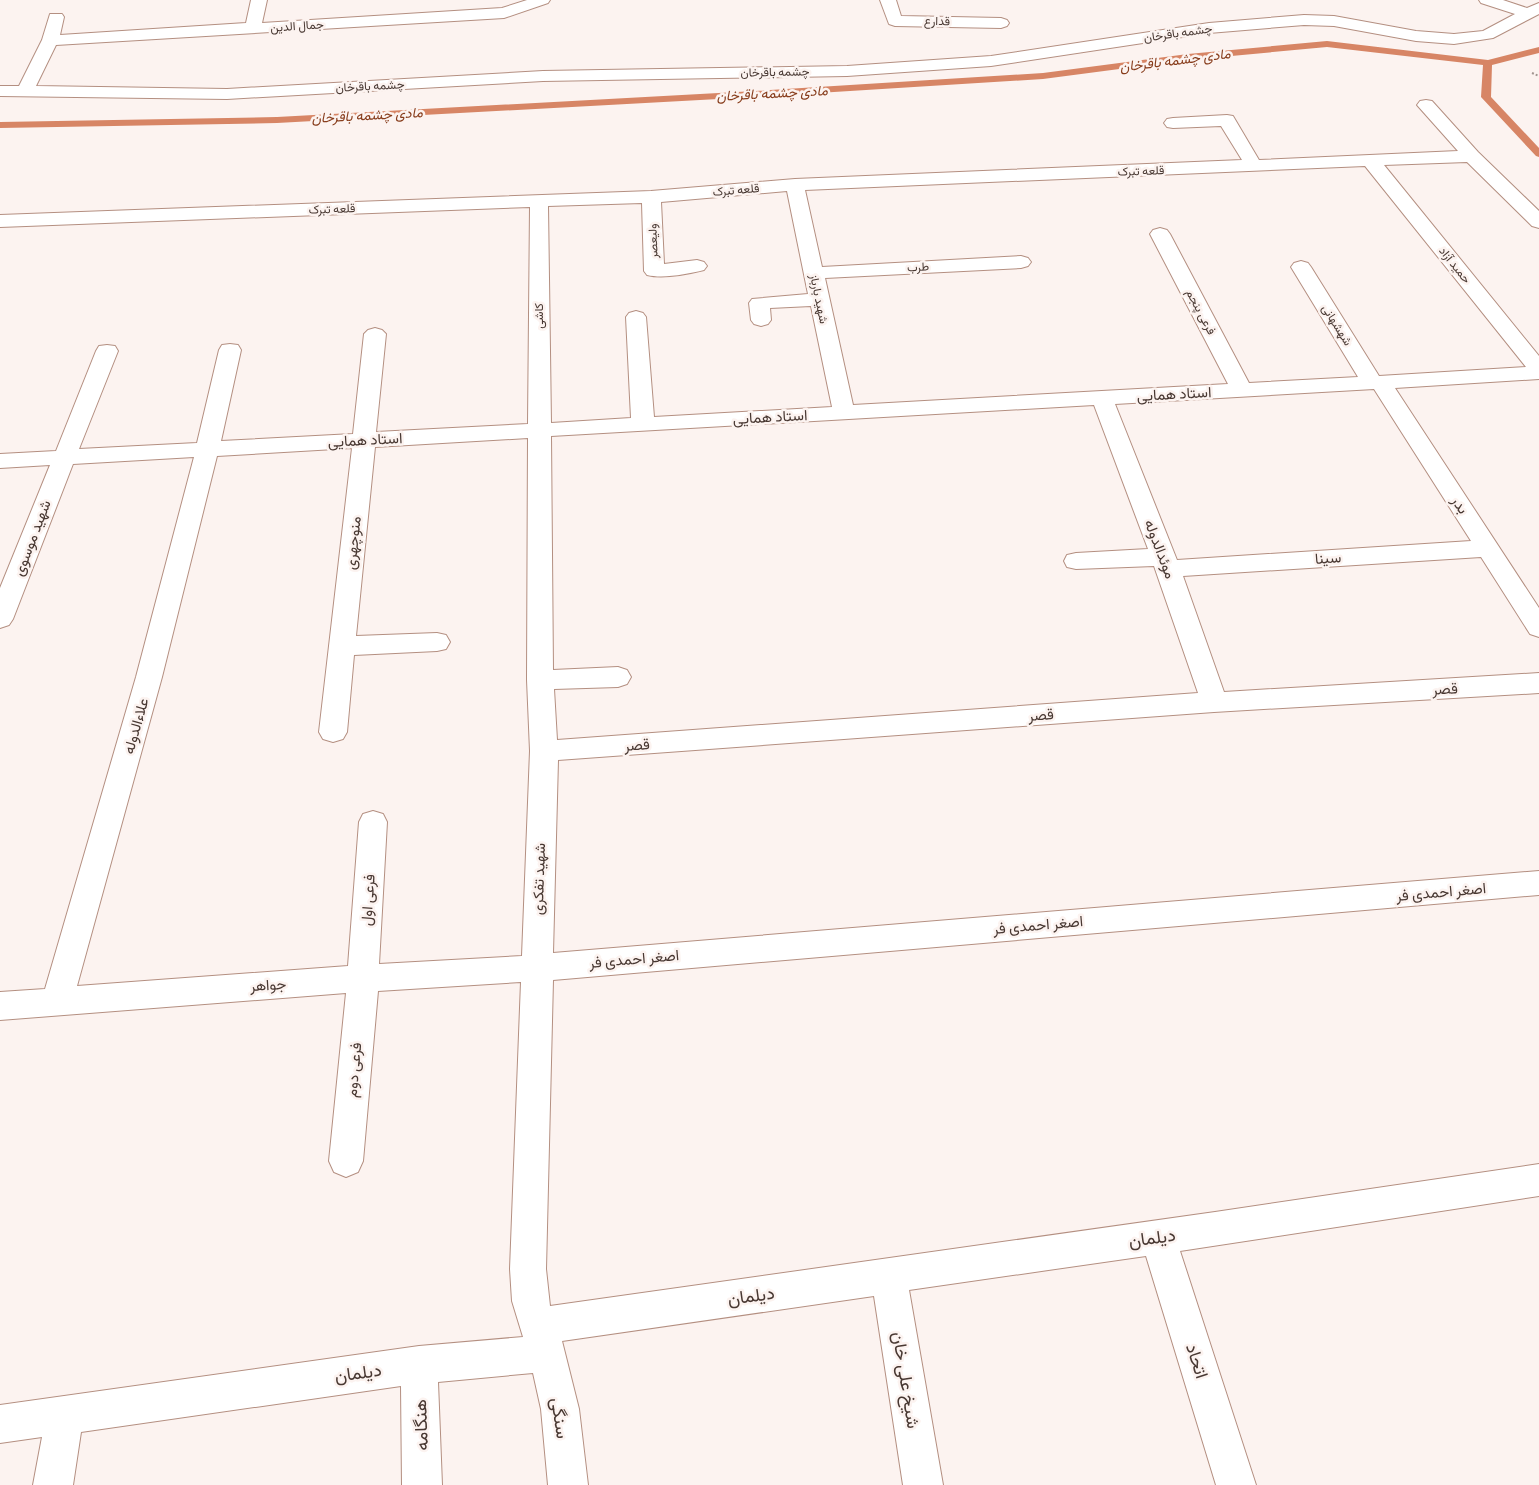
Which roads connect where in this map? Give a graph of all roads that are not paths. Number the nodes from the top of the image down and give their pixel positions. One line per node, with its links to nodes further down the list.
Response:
1 (259, 0): 9 (street)
2 (542, 0): 5 (street, جمال الدین)
3 (888, 0): 8 (street, قدارع)
4 (1487, 0): 6 (street)
5 (504, 7): 9 (street, جمال الدین)
6 (1533, 11): 12 (street, چشمه باقرخان)
7 (56, 17): 10 (street)
8 (1001, 23)
9 (253, 29): 10 (street, جمال الدین)
10 (50, 40): 12 (street)
11 (0, 91): 12 (street, چشمه باقرخان)
12 (25, 91)
13 (1426, 105): 15 (street)
14 (1173, 123): 17 (street)
15 (1472, 156): 16 (street, قلعه تبرک); 22 (street)
16 (1370, 160): 17 (street, قلعه تبرک); 34 (street, حمید آزاد)
17 (1254, 166): 18 (street, قلعه تبرک)
18 (795, 184): 19 (street, قلعه تبرک); 27 (street, شهید بارباز)
19 (651, 197): 20 (street, قلعه تبرک); 25 (street, ولیعصر)
20 (539, 201): 21 (street, قلعه تبرک); 40 (street, کاشی)
21 (0, 221)
22 (1539, 222)
23 (1160, 234): 36 (street, فرعی پنجم)
24 (1021, 262): 27 (street, طرب)
25 (697, 266)
26 (1301, 267): 35 (street, شهشهانی)
27 (814, 273): 28 (street, شهید بارباز)
28 (819, 299): 30 (street); 38 (street, شهید بارباز)
29 (636, 317): 39 (street)
30 (760, 320)
31 (375, 334): 41 (street, منوچهری)
32 (230, 350): 42 (street, علاءالدوله)
33 (107, 351): 43 (street, شهید موسوی)
34 (1539, 372): 35 (street, استاد همایی)
35 (1377, 383): 36 (street, استاد همایی); 45 (street, بدر)
36 (1242, 390): 37 (street, استاد همایی)
37 (1102, 398): 38 (street, استاد همایی); 47 (street, موئدالدوله)
38 (844, 413): 39 (street, استاد همایی)
39 (643, 424): 40 (street, استاد همایی)
40 (540, 430): 41 (street, استاد همایی); 53 (street, شهید تفکری)
41 (364, 440): 42 (street, استاد همایی); 51 (street, منوچهری)
42 (208, 449): 43 (street, استاد همایی); 62 (street, علاءالدوله)
43 (63, 457): 44 (street, استاد همایی); 48 (street, شهید موسوی)
44 (0, 461)
45 (1488, 548): 47 (street, سینا); 49 (street, بدر)
46 (1076, 561): 47 (street, سینا)
47 (1165, 563): 55 (street, موئدالدوله)
48 (0, 619)
49 (1539, 628)
50 (437, 642): 51 (street)
51 (342, 646): 56 (street, منوچهری)
52 (618, 678): 53 (street)
53 (540, 680): 57 (street, شهید تفکری)
54 (1539, 683): 55 (street, قصر)
55 (1214, 702): 57 (street, قصر)
56 (333, 732)
57 (544, 751): 60 (street, شهید تفکری)
58 (373, 822): 61 (street, فرعی اول)
59 (1539, 883): 60 (street, اصغر احمدی فر)
60 (536, 968): 61 (street, جواهر); 68 (street, شهید تفکری)
61 (363, 978): 62 (street, جواهر); 64 (street, فرعی دوم)
62 (57, 1001): 63 (street, جواهر)
63 (0, 1006)
64 (346, 1161)
65 (1539, 1180): 66 (street, دیلمان)
66 (1158, 1237): 67 (street, دیلمان); 76 (street, اتحاد)
67 (889, 1276): 68 (street, دیلمان); 75 (street, شیخ علی خان)
68 (542, 1340): 69 (street, دیلمان); 74 (street, سنگی)
69 (419, 1365): 70 (street, دیلمان); 73 (street, هنگامه)
70 (65, 1414): 71 (street, دیلمان); 72 (street)
71 (0, 1424)
72 (53, 1485)
73 (422, 1485)
74 (568, 1485)
75 (922, 1485)
76 (1236, 1485)

